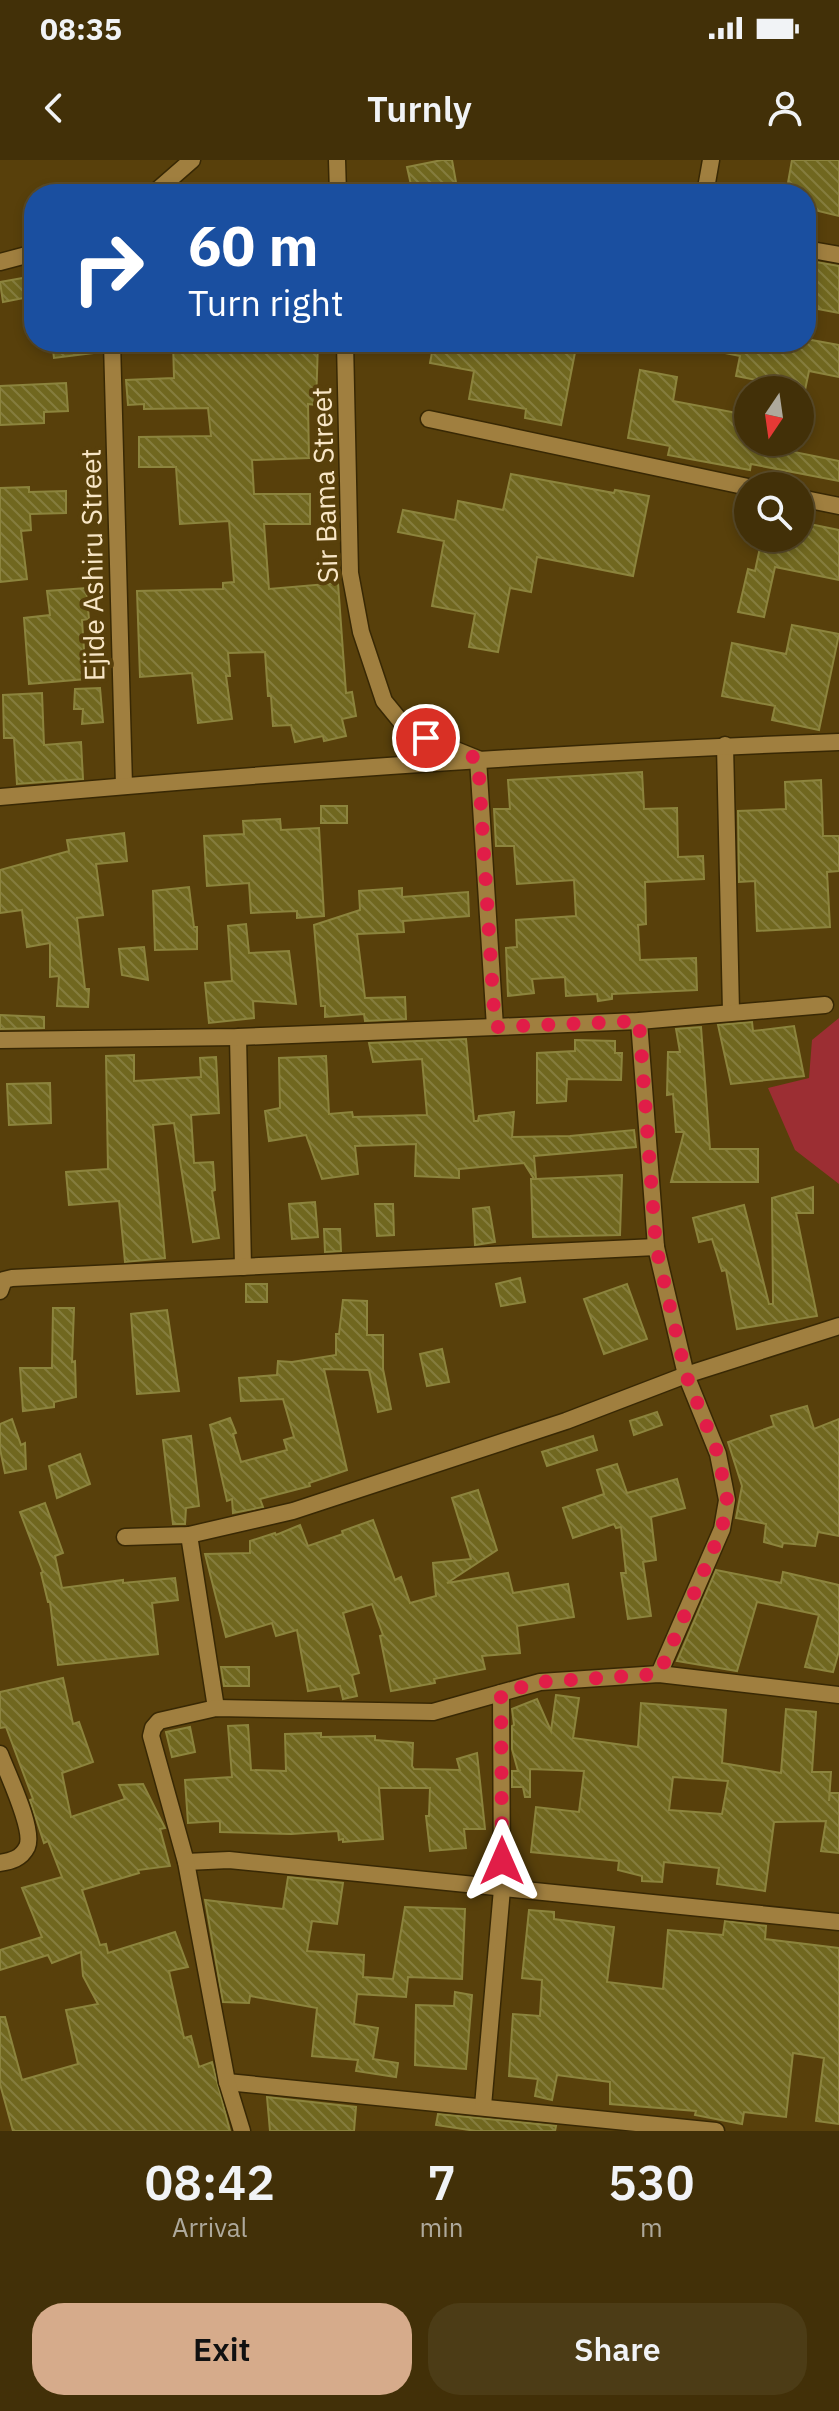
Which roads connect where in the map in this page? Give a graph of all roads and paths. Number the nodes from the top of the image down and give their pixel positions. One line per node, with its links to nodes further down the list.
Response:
1 (192, 160): 4 (street)
2 (337, 160): 5 (street)
3 (711, 160): 6 (street)
4 (164, 184)
5 (338, 184)
6 (707, 184)
7 (816, 251): 8 (street)
8 (839, 255)
9 (24, 256): 10 (street)
10 (0, 262)
11 (112, 352): 20 (street, Ejide Ashiru Street)
12 (345, 352): 19 (street, Sir Bama Street)
13 (429, 419): 14 (street)
14 (734, 484)
15 (814, 501): 16 (street)
16 (839, 506)
17 (839, 742): 18 (street)
18 (725, 745): 19 (street); 23 (street)
19 (478, 759): 20 (street); 25 (street)
20 (124, 786): 21 (street)
21 (0, 797)
22 (825, 1005): 23 (street)
23 (731, 1011): 24 (street)
24 (639, 1021): 25 (street); 28 (street)
25 (495, 1027): 26 (street)
26 (238, 1037): 27 (street); 29 (street)
27 (0, 1040)
28 (656, 1247): 29 (street); 32 (street)
29 (243, 1267): 30 (street)
30 (0, 1291)
31 (839, 1326): 32 (street)
32 (686, 1375): 33 (street); 35 (street)
33 (189, 1535): 34 (street); 38 (street)
34 (125, 1537)
35 (659, 1674): 36 (street); 37 (street)
36 (501, 1693): 38 (street); 42 (street)
37 (839, 1695)
38 (216, 1708): 40 (street)
39 (0, 1754): 41 (street)
40 (186, 1862): 42 (street); 44 (street)
41 (0, 1863)
42 (502, 1889): 43 (street); 45 (street)
43 (839, 1922)
44 (227, 2082): 45 (street); 46 (street)
45 (483, 2106): 47 (street)
46 (242, 2131)
47 (716, 2131)

